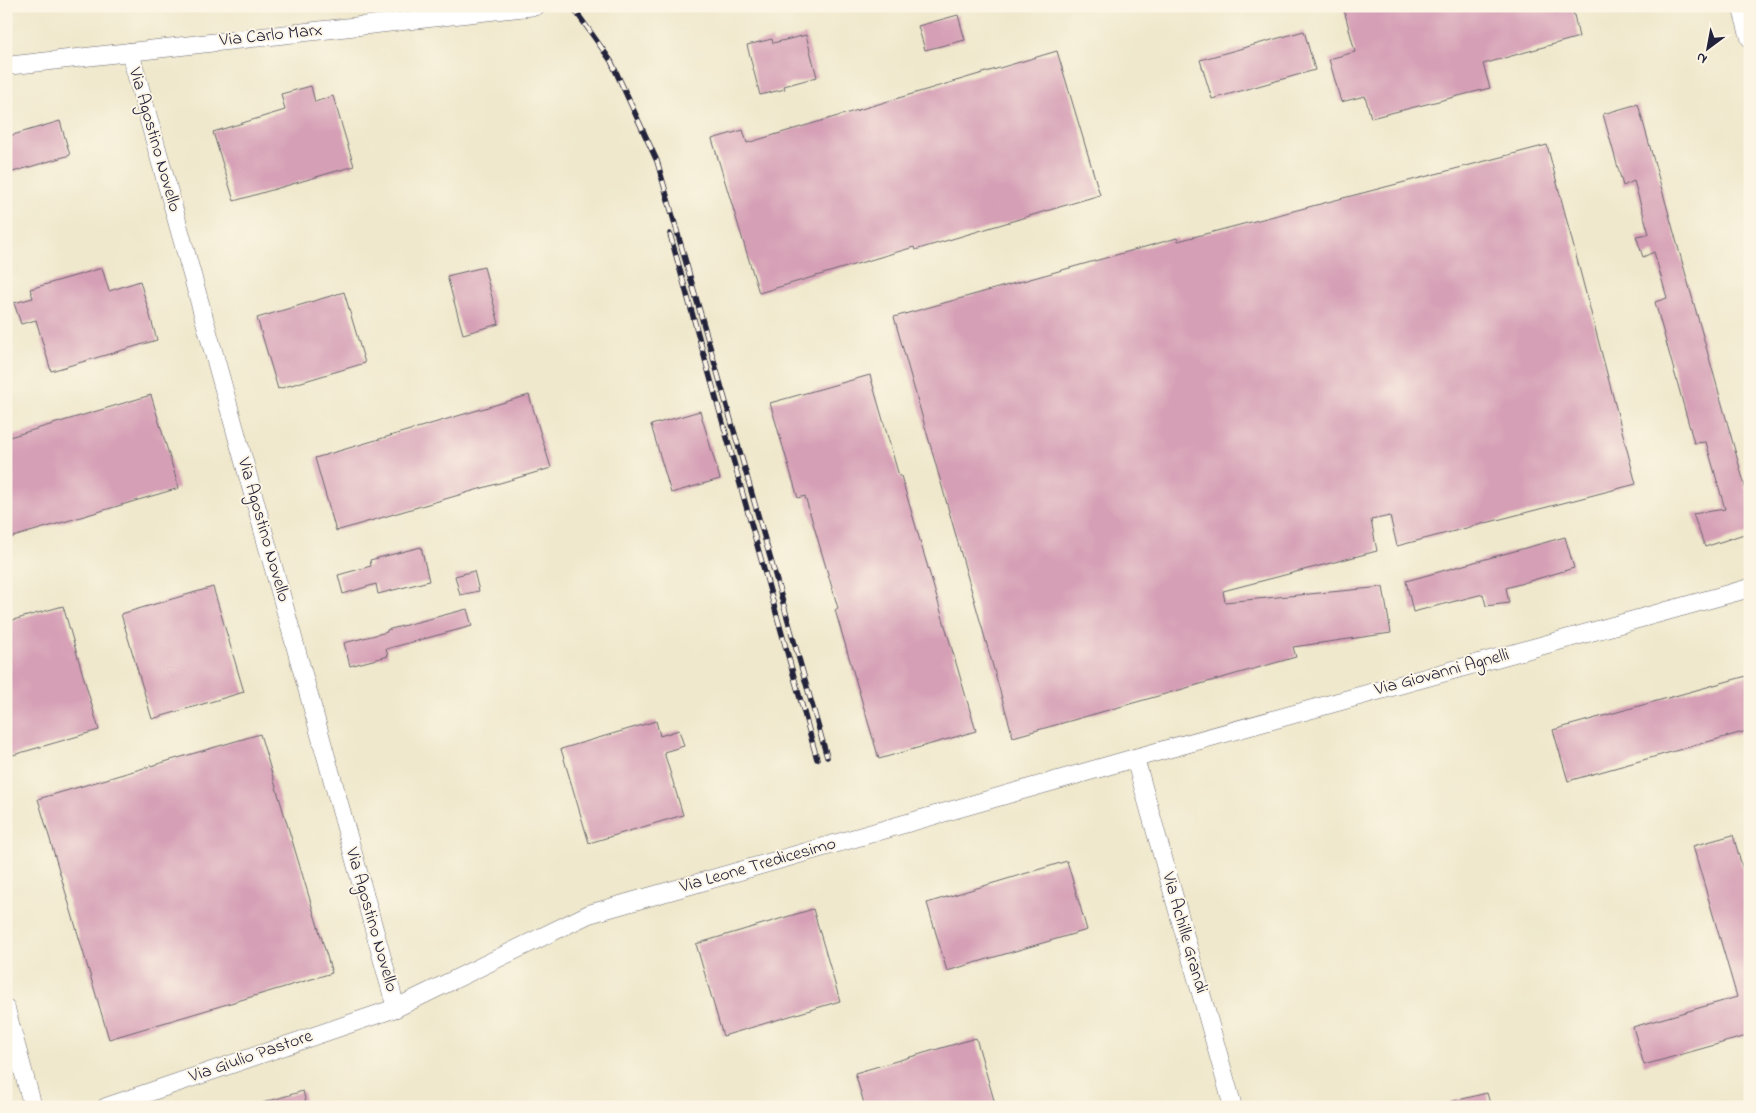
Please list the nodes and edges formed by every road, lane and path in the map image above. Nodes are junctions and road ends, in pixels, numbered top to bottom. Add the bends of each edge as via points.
1 (536, 6) edge
2 (1740, 6) edge
3 (1750, 38) edge
4 (130, 52) junction
5 (6, 66) edge
6 (1750, 588) edge
7 (1134, 758) junction
8 (396, 1008) junction
9 (6, 1009) edge
10 (33, 1107) edge
11 (106, 1107) edge
12 (1233, 1107) edge

1 - 4 street, Via Carlo Marx
2 - 3 street
4 - 5 street, Via Carlo Marx
4 - 8 street, Via Agostino Novello
6 - 7 street, Via Giovanni Agnelli
7 - 8 street, Via Leone Tredicesimo via 589,914
7 - 12 street, Via Achille Grandi
8 - 11 street, Via Giulio Pastore
9 - 10 street

